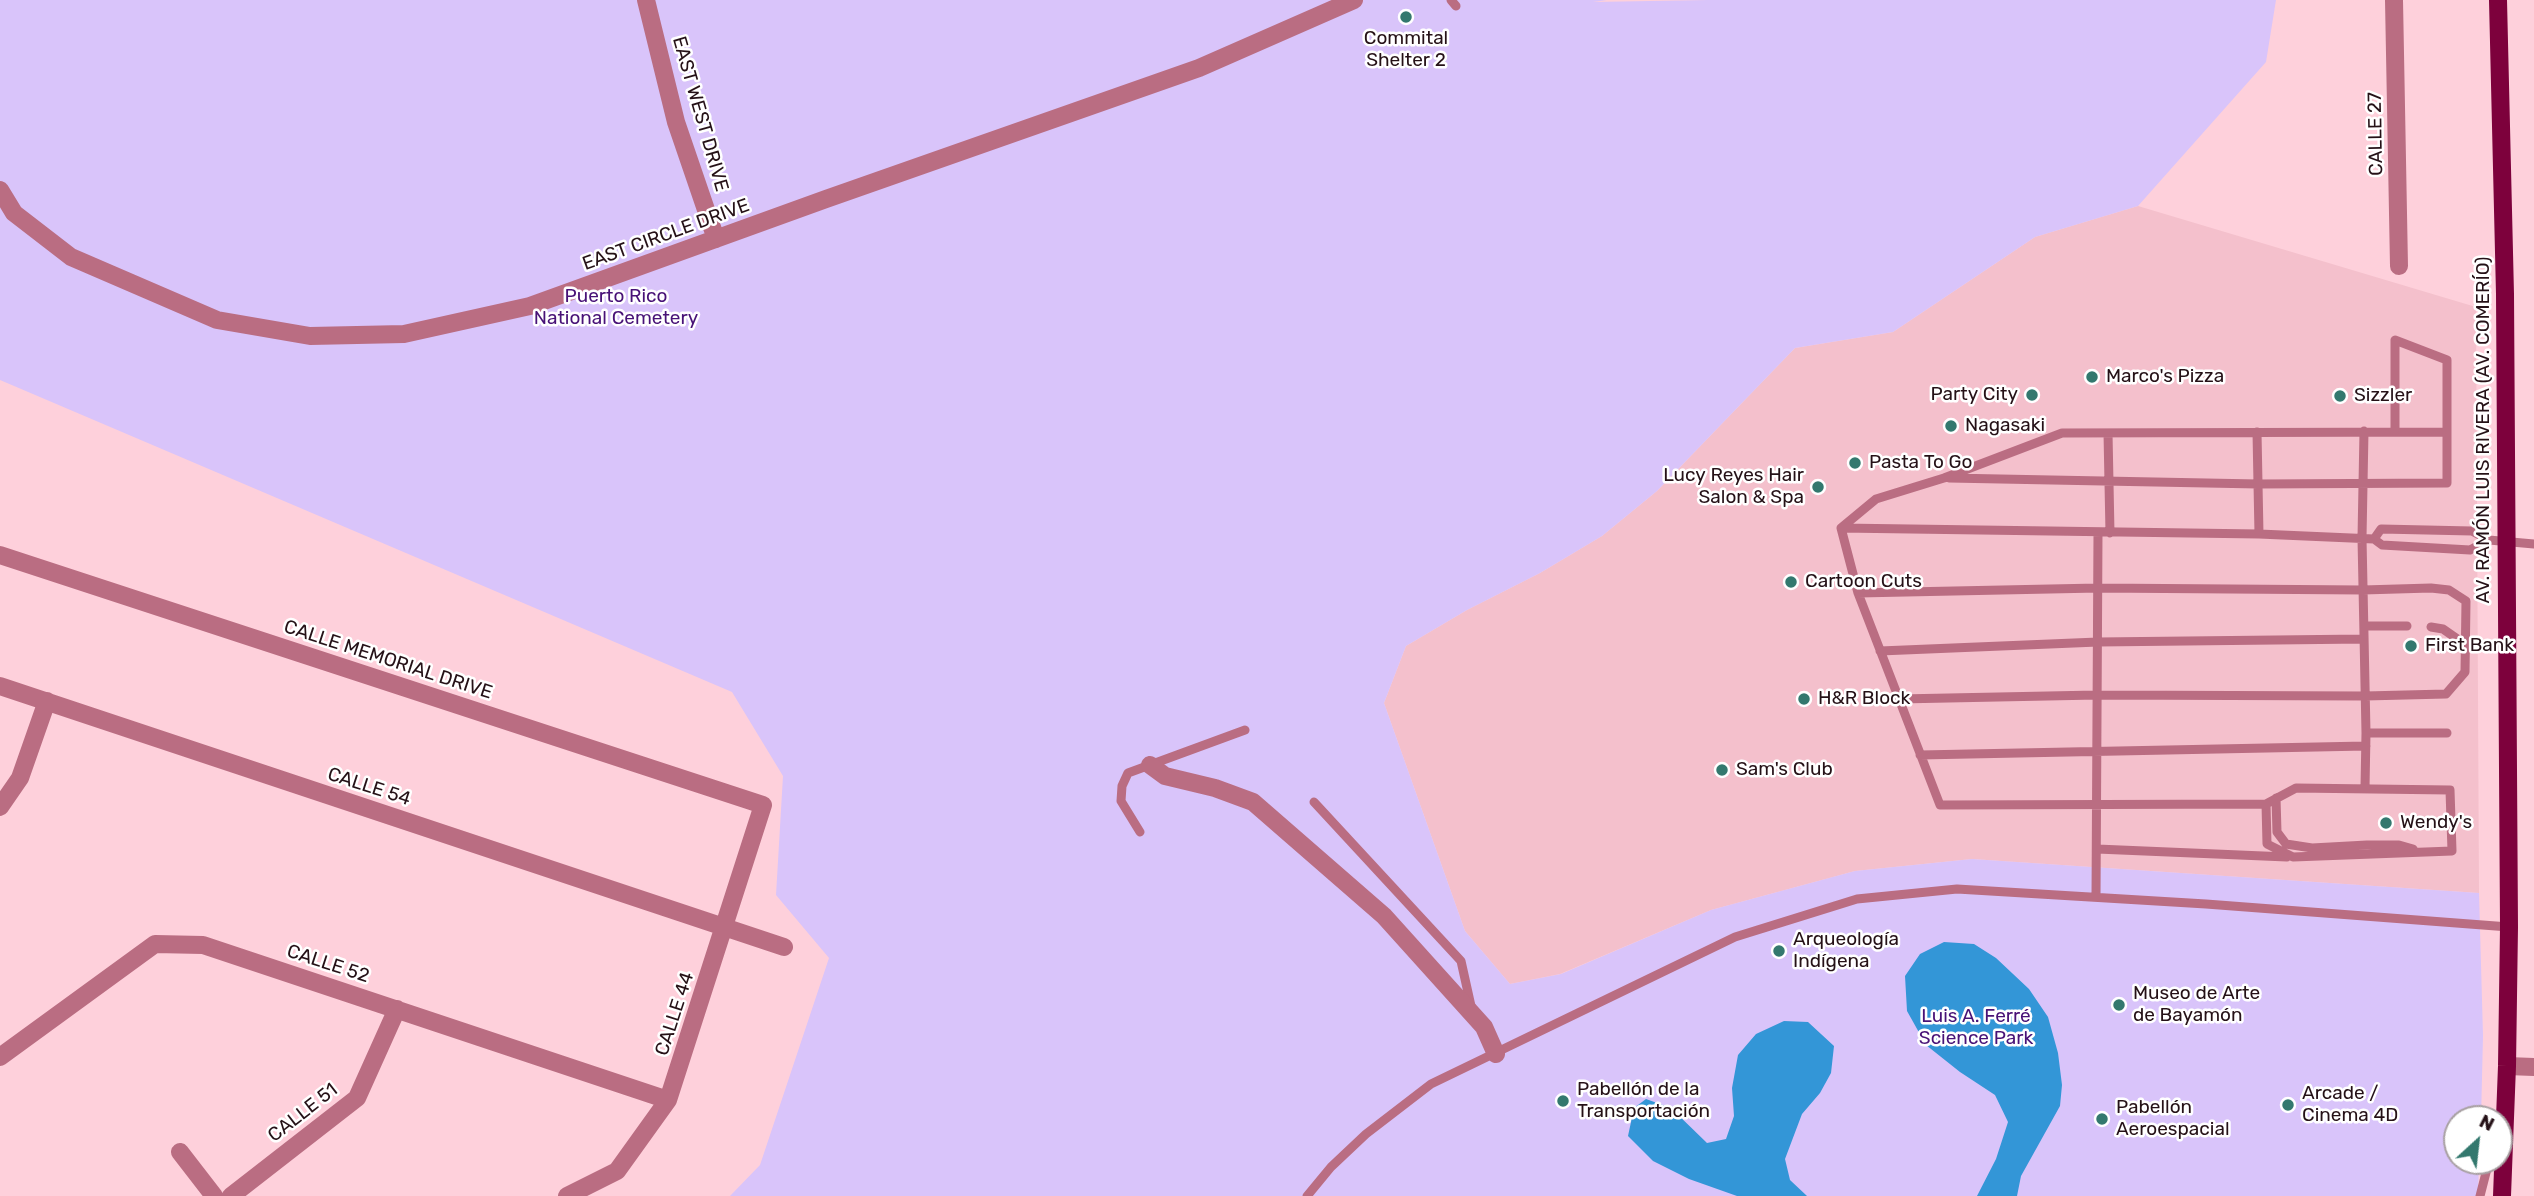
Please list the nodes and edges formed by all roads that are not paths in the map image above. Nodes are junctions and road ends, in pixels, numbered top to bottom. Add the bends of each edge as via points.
1 (646, 0) edge
2 (1354, 0) edge
3 (2394, 0) edge
4 (2498, 0) edge
5 (0, 190) edge
6 (716, 239) junction
7 (2399, 266) dead end
8 (2364, 431) junction
9 (2257, 432) junction
10 (2395, 432) junction
11 (2446, 432) junction
12 (2108, 433) junction
13 (1944, 478) junction
14 (2108, 482) junction
15 (2258, 484) junction
16 (2363, 484) junction
17 (1841, 528) junction
18 (2098, 533) junction
19 (2110, 533) junction
20 (2259, 534) junction
21 (2362, 538) junction
22 (2374, 539) junction
23 (2498, 542) junction
24 (2534, 544) edge
25 (0, 555) edge
26 (2098, 588) junction
27 (2363, 590) junction
28 (1858, 593) junction
29 (2364, 626) junction
30 (2407, 626) dead end
31 (2431, 627) dead end
32 (2364, 639) junction
33 (2098, 642) junction
34 (2466, 645) junction
35 (1880, 650) junction
36 (0, 686) edge
37 (2098, 695) junction
38 (2365, 696) junction
39 (1899, 699) junction
40 (47, 701) junction
41 (1245, 730) dead end
42 (2366, 733) junction
43 (2447, 733) dead end
44 (2366, 746) junction
45 (2097, 750) junction
46 (1920, 755) junction
47 (1150, 765) junction
48 (2365, 788) junction
49 (2276, 798) junction
50 (1314, 802) dead end
51 (2097, 804) junction
52 (2266, 804) junction
53 (763, 805) joint
54 (0, 807) edge
55 (1140, 832) dead end
56 (2097, 849) junction
57 (2423, 852) junction
58 (2293, 857) junction
59 (2096, 897) junction
60 (725, 927) junction
61 (2509, 927) junction
62 (784, 947) dead end
63 (397, 1009) junction
64 (1473, 1014) junction
65 (1496, 1054) junction
66 (0, 1057) edge
67 (2507, 1066) junction
68 (2534, 1067) edge
69 (668, 1100) junction
70 (2498, 1105) edge
71 (180, 1152) dead end
72 (2485, 1175) edge
73 (214, 1196) edge
74 (231, 1196) edge
75 (567, 1196) edge
76 (1307, 1196) edge
77 (2480, 1196) edge
78 (2502, 1196) edge

1 - 6 street, EAST WEST DRIVE via 676,122
2 - 6 street, EAST CIRCLE DRIVE via 1199,68
3 - 7 street, CALLE 27
4 - 23 main road, AV. RAMÓN LUIS RIVERA (AV. COMERÍO) via 2505,294
5 - 6 street, EAST CIRCLE DRIVE via 14,213 71,257 217,320 310,336 404,334 530,306
8 - 9 lane
8 - 10 lane
8 - 16 lane
9 - 12 lane
9 - 15 lane
10 - 11 lane
10 - 11 lane via 2395,340 2447,360
11 - 16 lane via 2447,483
12 - 13 lane via 2062,433
12 - 14 lane
13 - 14 lane
13 - 17 lane via 1876,499
14 - 15 lane
14 - 19 lane
15 - 16 lane
15 - 20 lane
16 - 21 lane
17 - 18 lane
17 - 28 lane
18 - 19 lane
18 - 26 lane
19 - 20 lane
20 - 21 lane
21 - 22 lane
21 - 27 lane
22 - 23 lane via 2382,545 2470,550
22 - 23 lane via 2381,528 2472,531
23 - 24 lane
23 - 61 main road, AV. RAMÓN LUIS RIVERA (AV. COMERÍO)
25 - 53 street, CALLE MEMORIAL DRIVE
26 - 27 lane
26 - 28 lane
26 - 33 lane
27 - 29 lane
27 - 34 lane via 2449,590 2466,601
28 - 35 lane
29 - 30 lane
29 - 32 lane
31 - 34 lane via 2443,629
32 - 33 lane
32 - 38 lane
33 - 35 lane
33 - 37 lane
34 - 38 lane via 2465,672 2446,694
35 - 39 lane
36 - 40 street, CALLE 54
37 - 38 lane
37 - 39 lane
37 - 45 lane
38 - 42 lane
39 - 46 lane
40 - 54 street via 20,778
40 - 60 street, CALLE 54
41 - 47 lane
42 - 43 lane
42 - 44 lane
44 - 45 lane
44 - 48 lane
45 - 46 lane
45 - 51 lane
46 - 51 lane via 1940,805
47 - 55 lane via 1128,773 1122,786 1121,801
47 - 64 street via 1165,776 1253,802 1384,916
48 - 49 lane via 2296,788
48 - 57 lane via 2450,790 2452,850
49 - 52 lane
49 - 57 lane via 2277,832 2286,844 2312,848 2399,845
50 - 64 lane via 1461,961
51 - 52 lane
51 - 56 lane
52 - 58 lane via 2267,844
53 - 60 street, CALLE 44
56 - 58 lane
56 - 59 lane
57 - 58 lane
59 - 61 lane
59 - 65 lane via 1957,889 1857,899 1735,937
60 - 62 street, CALLE 54
60 - 69 street, CALLE 44
61 - 67 main road, AV. RAMÓN LUIS RIVERA (AV. COMERÍO)
63 - 66 street, CALLE 52 via 203,945 155,944
63 - 69 street, CALLE 52
63 - 74 street, CALLE 51 via 357,1098
64 - 65 street
65 - 76 lane via 1431,1084 1366,1134
67 - 68 street
67 - 70 lane
67 - 78 main road, AV. RAMÓN LUIS RIVERA (AV. COMERÍO)
69 - 75 street, CALLE 44 via 617,1171
71 - 73 street
72 - 77 lane

